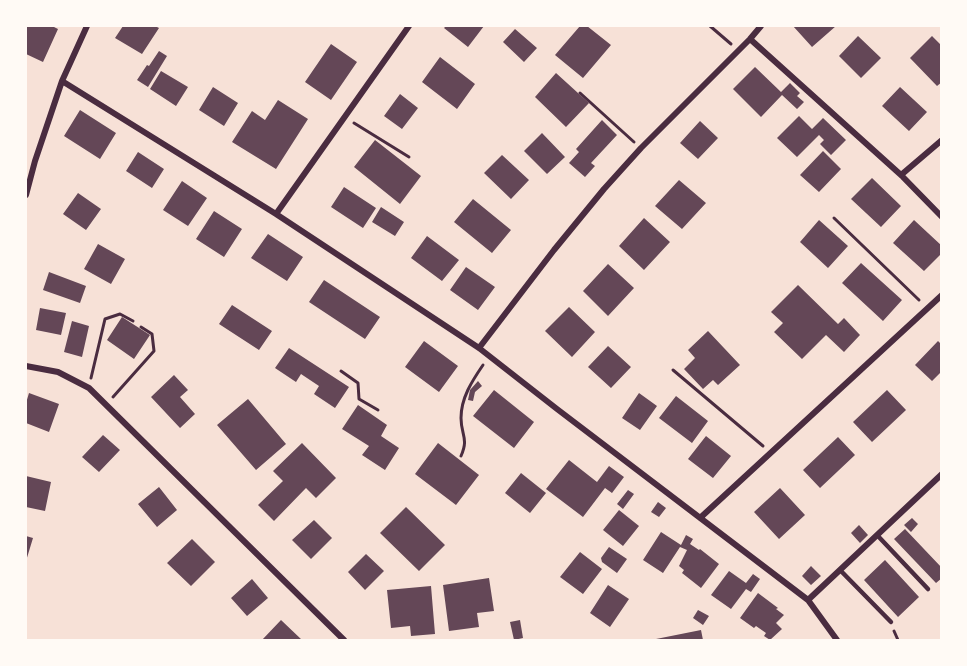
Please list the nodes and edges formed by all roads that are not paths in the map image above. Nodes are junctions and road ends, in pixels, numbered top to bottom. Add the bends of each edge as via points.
1 (87, 26) edge
2 (409, 26) edge
3 (761, 26) edge
4 (750, 39) junction
5 (62, 81) junction
6 (942, 140) edge
7 (900, 175) junction
8 (26, 195) edge
9 (276, 214) junction
10 (942, 217) edge
11 (942, 295) edge
12 (480, 348) junction
13 (26, 366) edge
14 (942, 474) edge
15 (700, 518) junction
16 (877, 535) junction
17 (840, 570) junction
18 (928, 589) dead end
19 (807, 600) junction
20 (891, 622) dead end
21 (344, 640) edge
22 (837, 640) edge

1 - 5 street
2 - 9 street
3 - 4 street
4 - 7 street
4 - 12 street via 604,189
5 - 8 street
5 - 9 street
6 - 7 street
7 - 10 street
9 - 12 street
11 - 15 street
12 - 15 street
13 - 21 street via 58,372 89,388
14 - 16 street
15 - 19 street
16 - 17 street
16 - 18 lane
17 - 19 street
17 - 20 lane
19 - 22 street

